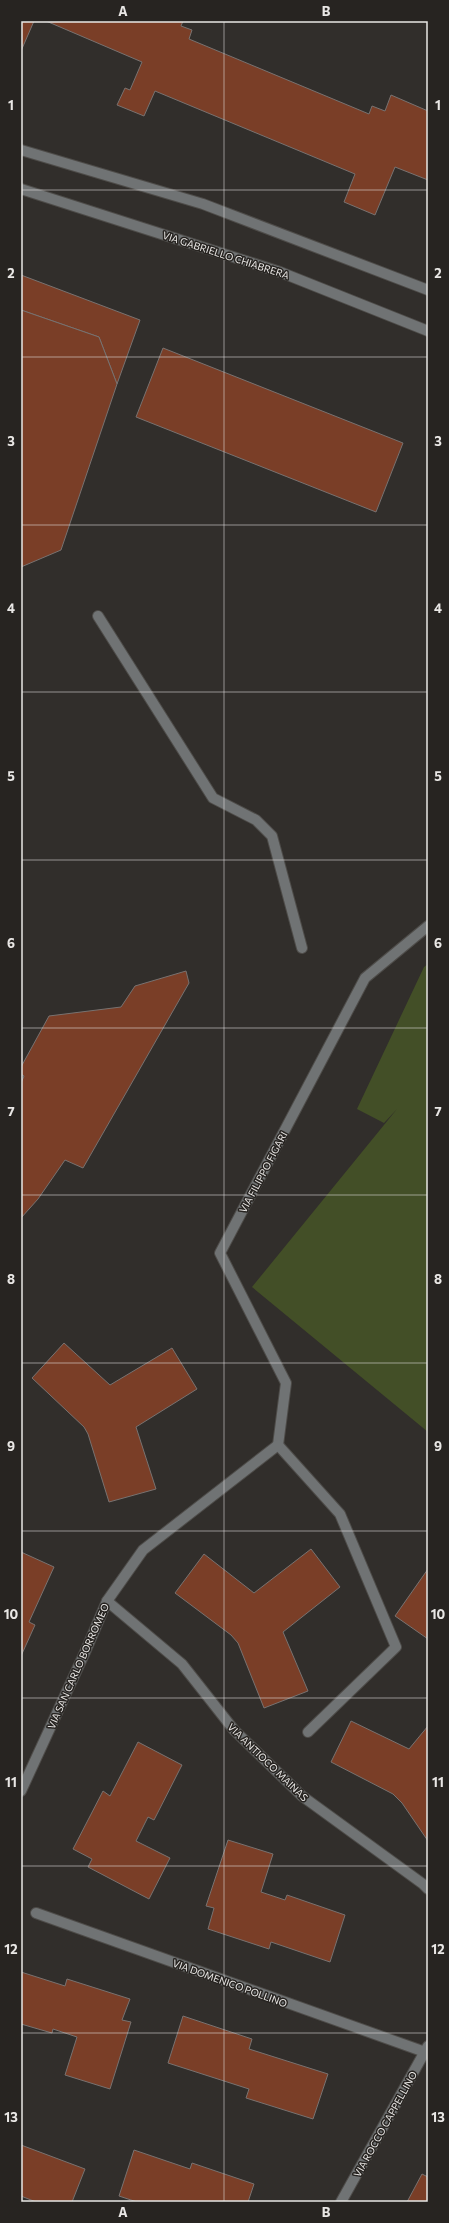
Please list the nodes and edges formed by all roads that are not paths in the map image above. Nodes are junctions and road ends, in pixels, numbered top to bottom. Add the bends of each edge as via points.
1 (21, 150) edge
2 (21, 189) edge
3 (428, 290) edge
4 (428, 331) edge
5 (98, 616) dead end
6 (428, 926) edge
7 (302, 948) dead end
8 (278, 1445) junction
9 (107, 1600) junction
10 (308, 1732) dead end
11 (21, 1791) edge
12 (428, 1889) edge
13 (36, 1913) dead end
14 (426, 2049) edge
15 (341, 2202) edge

1 - 3 street via 203,204
2 - 4 street, VIA GABRIELLO CHIABRERA via 280,272
5 - 7 street via 212,798 256,820 272,836
6 - 8 street, VIA FILIPPO FIGARI via 365,978 220,1253 286,1383
8 - 9 street, VIA SAN CARLO BORROMEO via 143,1550
8 - 10 street via 340,1514 396,1647
9 - 11 street, VIA SAN CARLO BORROMEO
9 - 12 street, VIA ANTIOCO MAINAS via 182,1664 234,1730 302,1796
13 - 14 street, VIA DOMENICO POLLINO
14 - 15 street, VIA ROCCO CAPPELLINO

